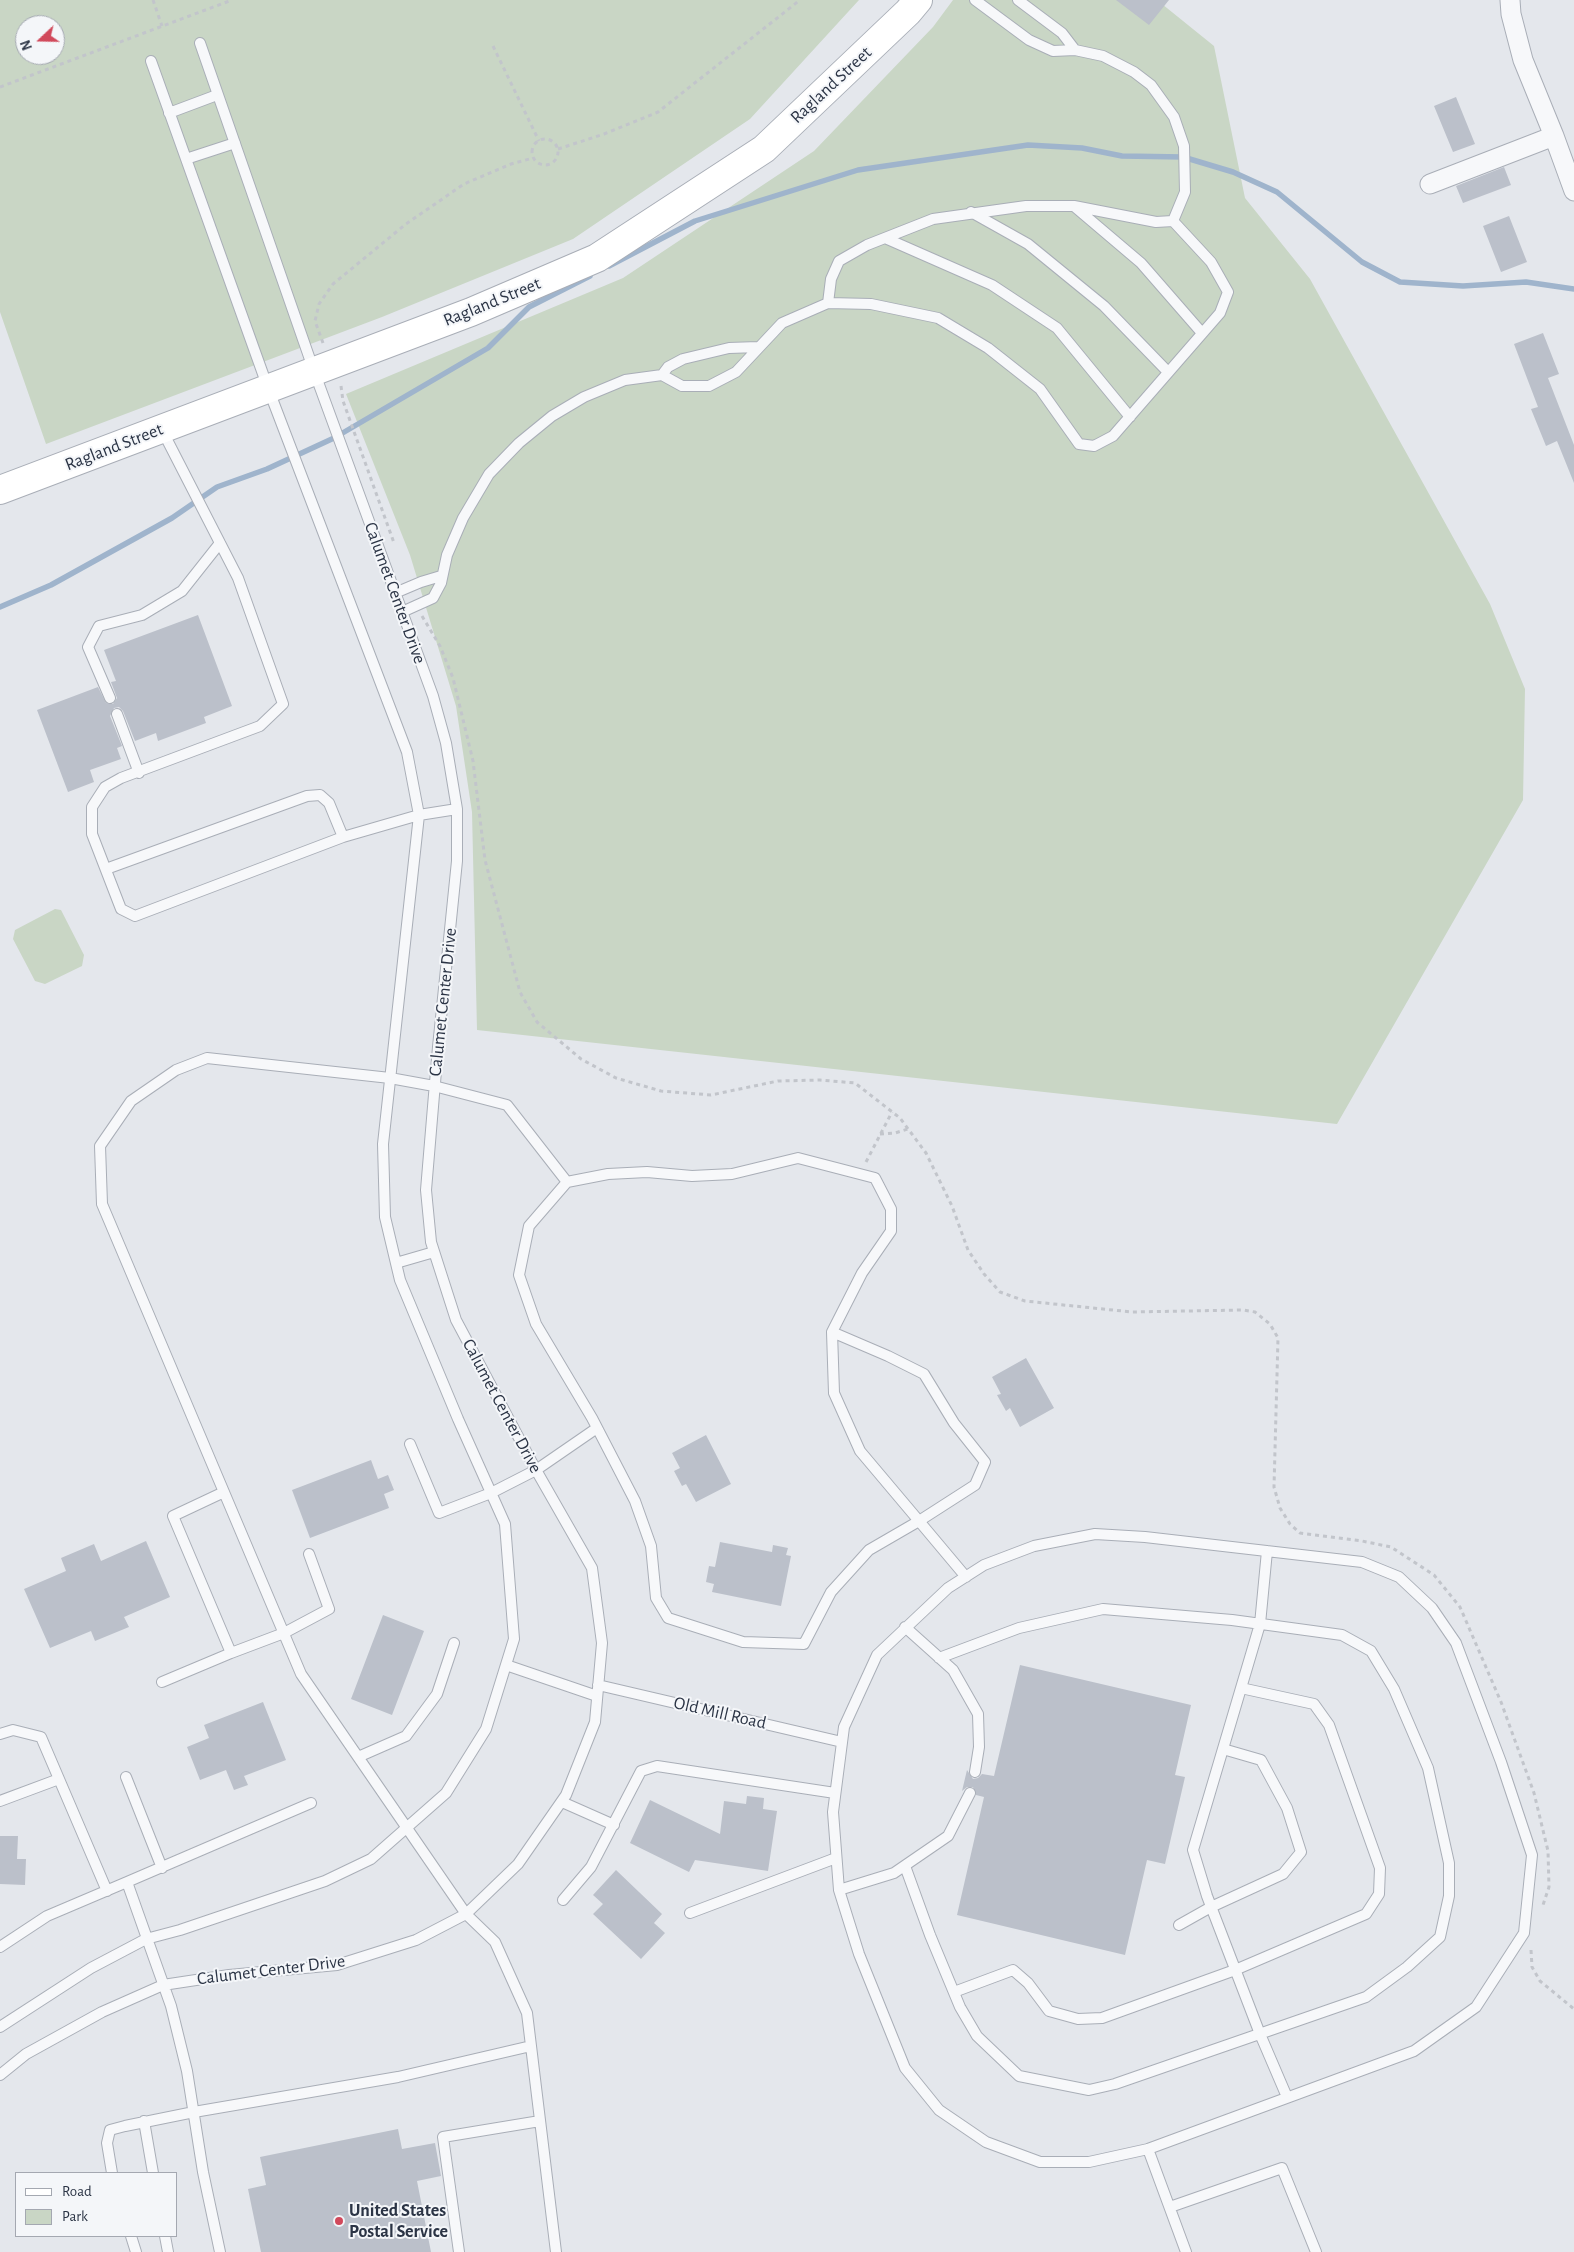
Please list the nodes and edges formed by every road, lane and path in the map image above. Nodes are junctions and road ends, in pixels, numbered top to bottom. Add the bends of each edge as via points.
1 (154, 0) edge
2 (232, 0) edge
3 (800, 0) edge
4 (918, 0) edge
5 (975, 0) edge
6 (1018, 0) edge
7 (1510, 0) edge
8 (162, 26) junction
9 (200, 43) dead end
10 (493, 46) dead end
11 (1075, 50) junction
12 (151, 61) dead end
13 (0, 86) edge
14 (217, 94) junction
15 (169, 113) junction
16 (1554, 136) junction
17 (539, 141) junction
18 (235, 143) junction
19 (558, 149) junction
20 (533, 158) junction
21 (186, 160) junction
22 (1430, 184) dead end
23 (1574, 191) edge
24 (1074, 206) junction
25 (971, 212) junction
26 (1173, 221) junction
27 (885, 238) junction
28 (828, 303) junction
29 (1202, 333) junction
30 (758, 347) junction
31 (320, 359) junction
32 (1168, 372) junction
33 (662, 375) junction
34 (268, 388) junction
35 (343, 391) dead end
36 (1130, 417) junction
37 (161, 429) junction
38 (0, 490) edge
39 (220, 543) junction
40 (395, 544) dead end
41 (441, 576) junction
42 (395, 593) junction
43 (402, 612) junction
44 (422, 618) dead end
45 (110, 698) dead end
46 (117, 714) dead end
47 (139, 773) junction
48 (457, 809) junction
49 (419, 815) junction
50 (343, 837) junction
51 (106, 869) junction
52 (390, 1078) junction
53 (434, 1086) junction
54 (892, 1112) junction
55 (908, 1128) junction
56 (879, 1134) junction
57 (860, 1174) junction
58 (567, 1182) junction
59 (434, 1252) junction
60 (396, 1263) junction
61 (832, 1332) junction
62 (597, 1428) junction
63 (410, 1444) dead end
64 (536, 1470) junction
65 (224, 1492) junction
66 (491, 1492) junction
67 (919, 1521) junction
68 (1267, 1551) junction
69 (309, 1554) dead end
70 (966, 1577) junction
71 (1260, 1624) junction
72 (905, 1627) junction
73 (284, 1633) junction
74 (454, 1643) dead end
75 (231, 1653) junction
76 (940, 1658) junction
77 (506, 1665) junction
78 (162, 1682) dead end
79 (1241, 1688) junction
80 (598, 1690) junction
81 (0, 1734) edge
82 (842, 1742) junction
83 (1223, 1749) junction
84 (358, 1757) junction
85 (975, 1772) dead end
86 (126, 1777) dead end
87 (58, 1779) junction
88 (835, 1793) junction
89 (970, 1793) dead end
90 (0, 1801) edge
91 (562, 1802) junction
92 (311, 1803) dead end
93 (614, 1825) junction
94 (406, 1828) junction
95 (836, 1858) junction
96 (905, 1866) junction
97 (162, 1868) junction
98 (127, 1882) junction
99 (839, 1890) junction
100 (106, 1891) junction
101 (563, 1900) dead end
102 (1211, 1907) junction
103 (690, 1913) dead end
104 (466, 1914) junction
105 (1541, 1914) dead end
106 (1179, 1925) dead end
107 (146, 1939) junction
108 (1532, 1942) dead end
109 (0, 1947) edge
110 (1235, 1970) junction
111 (163, 1985) junction
112 (954, 1992) junction
113 (1574, 2009) edge
114 (0, 2027) edge
115 (1260, 2034) junction
116 (531, 2046) junction
117 (0, 2075) edge
118 (1287, 2097) junction
119 (194, 2112) junction
120 (540, 2120) junction
121 (144, 2121) junction
122 (1148, 2149) junction
123 (112, 2172) edge
124 (153, 2172) edge
125 (1170, 2207) junction
126 (131, 2237) edge
127 (165, 2237) edge
128 (136, 2252) edge
129 (168, 2252) edge
130 (220, 2252) edge
131 (459, 2252) edge
132 (556, 2252) edge
133 (1186, 2252) edge
134 (1316, 2252) edge

1 - 8 path
2 - 8 path
3 - 19 path via 658,112
4 - 31 street, Ragland Street via 764,149 596,258 471,312
5 - 11 lane via 1028,40 1053,52
6 - 11 lane via 1062,33
7 - 16 street via 1522,60
8 - 13 path
9 - 14 lane, Calumet Center Drive
10 - 17 path
11 - 26 lane via 1103,56 1134,72 1151,85 1174,117 1184,146 1185,192
12 - 15 lane
14 - 15 lane
14 - 18 lane, Calumet Center Drive
15 - 21 lane
16 - 22 street
16 - 23 street
17 - 19 path via 551,140
17 - 20 path via 534,146
18 - 21 lane
18 - 31 lane, Calumet Center Drive
19 - 20 path via 552,164 539,164
20 - 31 path via 464,184 406,224 333,284 319,304 315,321
21 - 34 lane
24 - 25 lane via 1026,206
24 - 26 lane via 1156,222
24 - 29 lane via 1140,263
25 - 27 lane via 933,219
25 - 32 lane via 1035,250 1104,306
26 - 29 lane via 1211,262 1228,292 1220,313
27 - 28 lane via 839,261
27 - 36 lane via 992,285 1057,328
28 - 30 lane via 782,323
28 - 36 lane via 871,304 938,318 988,348 1040,389 1079,444 1094,446 1113,436
29 - 32 lane
30 - 33 lane via 729,348 683,359 668,367
30 - 33 lane via 736,372 709,386 682,386
31 - 34 street, Ragland Street
31 - 42 lane, Calumet Center Drive
32 - 36 lane
33 - 41 lane via 625,380 584,397 552,416 519,443 489,474 463,518
34 - 37 street, Ragland Street
34 - 49 lane via 407,752
35 - 40 path via 343,401
37 - 38 street, Ragland Street
37 - 39 lane
39 - 45 lane via 182,591 142,615 99,626 88,647
39 - 47 lane via 238,578 283,704 260,726
41 - 42 lane
41 - 43 lane via 433,598
42 - 43 lane, Calumet Center Drive
43 - 48 lane, Calumet Center Drive via 433,696 446,743
44 - 54 path via 440,646 453,678 473,761 485,860 520,992 537,1022 588,1063 616,1078 661,1091 711,1095 778,1081 855,1083
46 - 47 lane
47 - 51 lane via 105,787 92,807 92,834
48 - 49 lane
48 - 53 lane, Calumet Center Drive via 457,861
49 - 50 lane
49 - 52 lane
50 - 51 lane via 329,803 320,794
50 - 51 lane via 135,916 120,910
52 - 53 lane
52 - 60 lane via 383,1144 384,1217
52 - 65 lane via 207,1058 176,1070 131,1101 100,1146 102,1204
53 - 58 lane via 507,1105
53 - 59 lane, Calumet Center Drive via 426,1190
54 - 55 path
54 - 56 path
55 - 56 path
55 - 105 path via 926,1153 952,1206 968,1250 1000,1292 1025,1301 1132,1312 1243,1310 1255,1312 1270,1324 1278,1338 1274,1487 1280,1508 1300,1533 1391,1547 1434,1575 1460,1607 1501,1702 1534,1793 1548,1851 1549,1886
56 - 57 path
57 - 58 lane via 798,1158 732,1174 692,1176 647,1172 608,1174
57 - 61 lane via 875,1178 892,1209 890,1231 862,1273
58 - 62 lane via 529,1226 519,1275 536,1324
59 - 60 lane
59 - 64 lane, Calumet Center Drive via 456,1320
60 - 66 lane via 400,1280
61 - 67 lane via 834,1393 860,1451
61 - 67 lane via 924,1374 954,1424 985,1462 975,1485
62 - 64 lane
62 - 67 lane via 635,1501 652,1546 656,1598 668,1618 743,1642 804,1644 831,1592 869,1550
63 - 66 lane via 439,1513
64 - 66 lane
64 - 80 lane, Calumet Center Drive via 592,1568 602,1643
65 - 73 lane
65 - 75 lane via 173,1516
66 - 77 lane via 505,1524 514,1640
67 - 70 lane
68 - 70 lane via 1095,1534 1034,1546 984,1565
68 - 71 lane
68 - 118 lane via 1362,1562 1399,1577 1432,1608 1456,1643 1532,1856 1524,1933 1476,2007 1414,2050
69 - 73 lane via 329,1608
70 - 72 lane via 948,1588
71 - 76 lane via 1103,1609 1019,1628
71 - 79 lane
71 - 115 lane via 1342,1635 1371,1651 1394,1689 1428,1768 1449,1863 1449,1896 1440,1937 1407,1967 1366,1997
72 - 76 lane
72 - 82 lane via 877,1655 844,1727
73 - 75 lane
73 - 84 lane via 301,1674
74 - 84 lane via 437,1694 406,1736
75 - 78 lane
76 - 85 lane via 952,1670 978,1714 979,1747
77 - 80 lane, Old Mill Road
77 - 94 lane via 486,1729 446,1793
79 - 83 lane
79 - 110 lane via 1314,1704 1329,1725 1380,1868 1379,1894 1366,1914
80 - 82 lane, Old Mill Road
80 - 91 lane, Calumet Center Drive via 595,1722
81 - 87 lane via 13,1730 41,1737
82 - 88 lane
83 - 102 lane via 1193,1850
83 - 102 lane via 1261,1760 1287,1808 1301,1852 1283,1874
84 - 94 lane
86 - 97 lane
87 - 90 lane
87 - 100 lane
88 - 93 lane via 657,1766 641,1771
88 - 95 lane via 832,1812
89 - 96 lane via 948,1836
91 - 93 lane
91 - 104 lane, Calumet Center Drive via 518,1864
92 - 97 lane
93 - 101 lane via 591,1867
94 - 104 lane
94 - 107 lane via 371,1859 325,1881
95 - 99 lane
95 - 103 lane
96 - 99 lane via 894,1873
96 - 112 lane
97 - 98 lane
98 - 100 lane
98 - 107 lane
99 - 122 lane via 859,1954 906,2068 939,2110 986,2142 1040,2162 1089,2162
100 - 109 lane via 47,1916
102 - 106 lane
102 - 110 lane
104 - 111 lane, Calumet Center Drive via 416,1940 336,1965
104 - 116 lane via 495,1942 527,2013
107 - 111 lane
107 - 114 lane via 91,1968
108 - 113 path via 1532,1967 1540,1981
110 - 112 lane via 1102,2018 1078,2019 1049,2011 1013,1970
110 - 115 lane
111 - 117 lane, Calumet Center Drive via 93,2017 26,2054
111 - 119 lane via 187,2071
112 - 115 lane via 977,2036 1019,2076 1089,2090
115 - 118 lane
116 - 119 lane via 398,2077
116 - 120 lane
118 - 122 lane
119 - 121 lane
119 - 130 lane
120 - 131 lane via 443,2137
120 - 132 lane
121 - 123 lane via 110,2130 107,2144
121 - 124 lane
122 - 125 lane
125 - 133 lane
125 - 134 lane via 1282,2168
126 - 128 lane
127 - 129 lane

